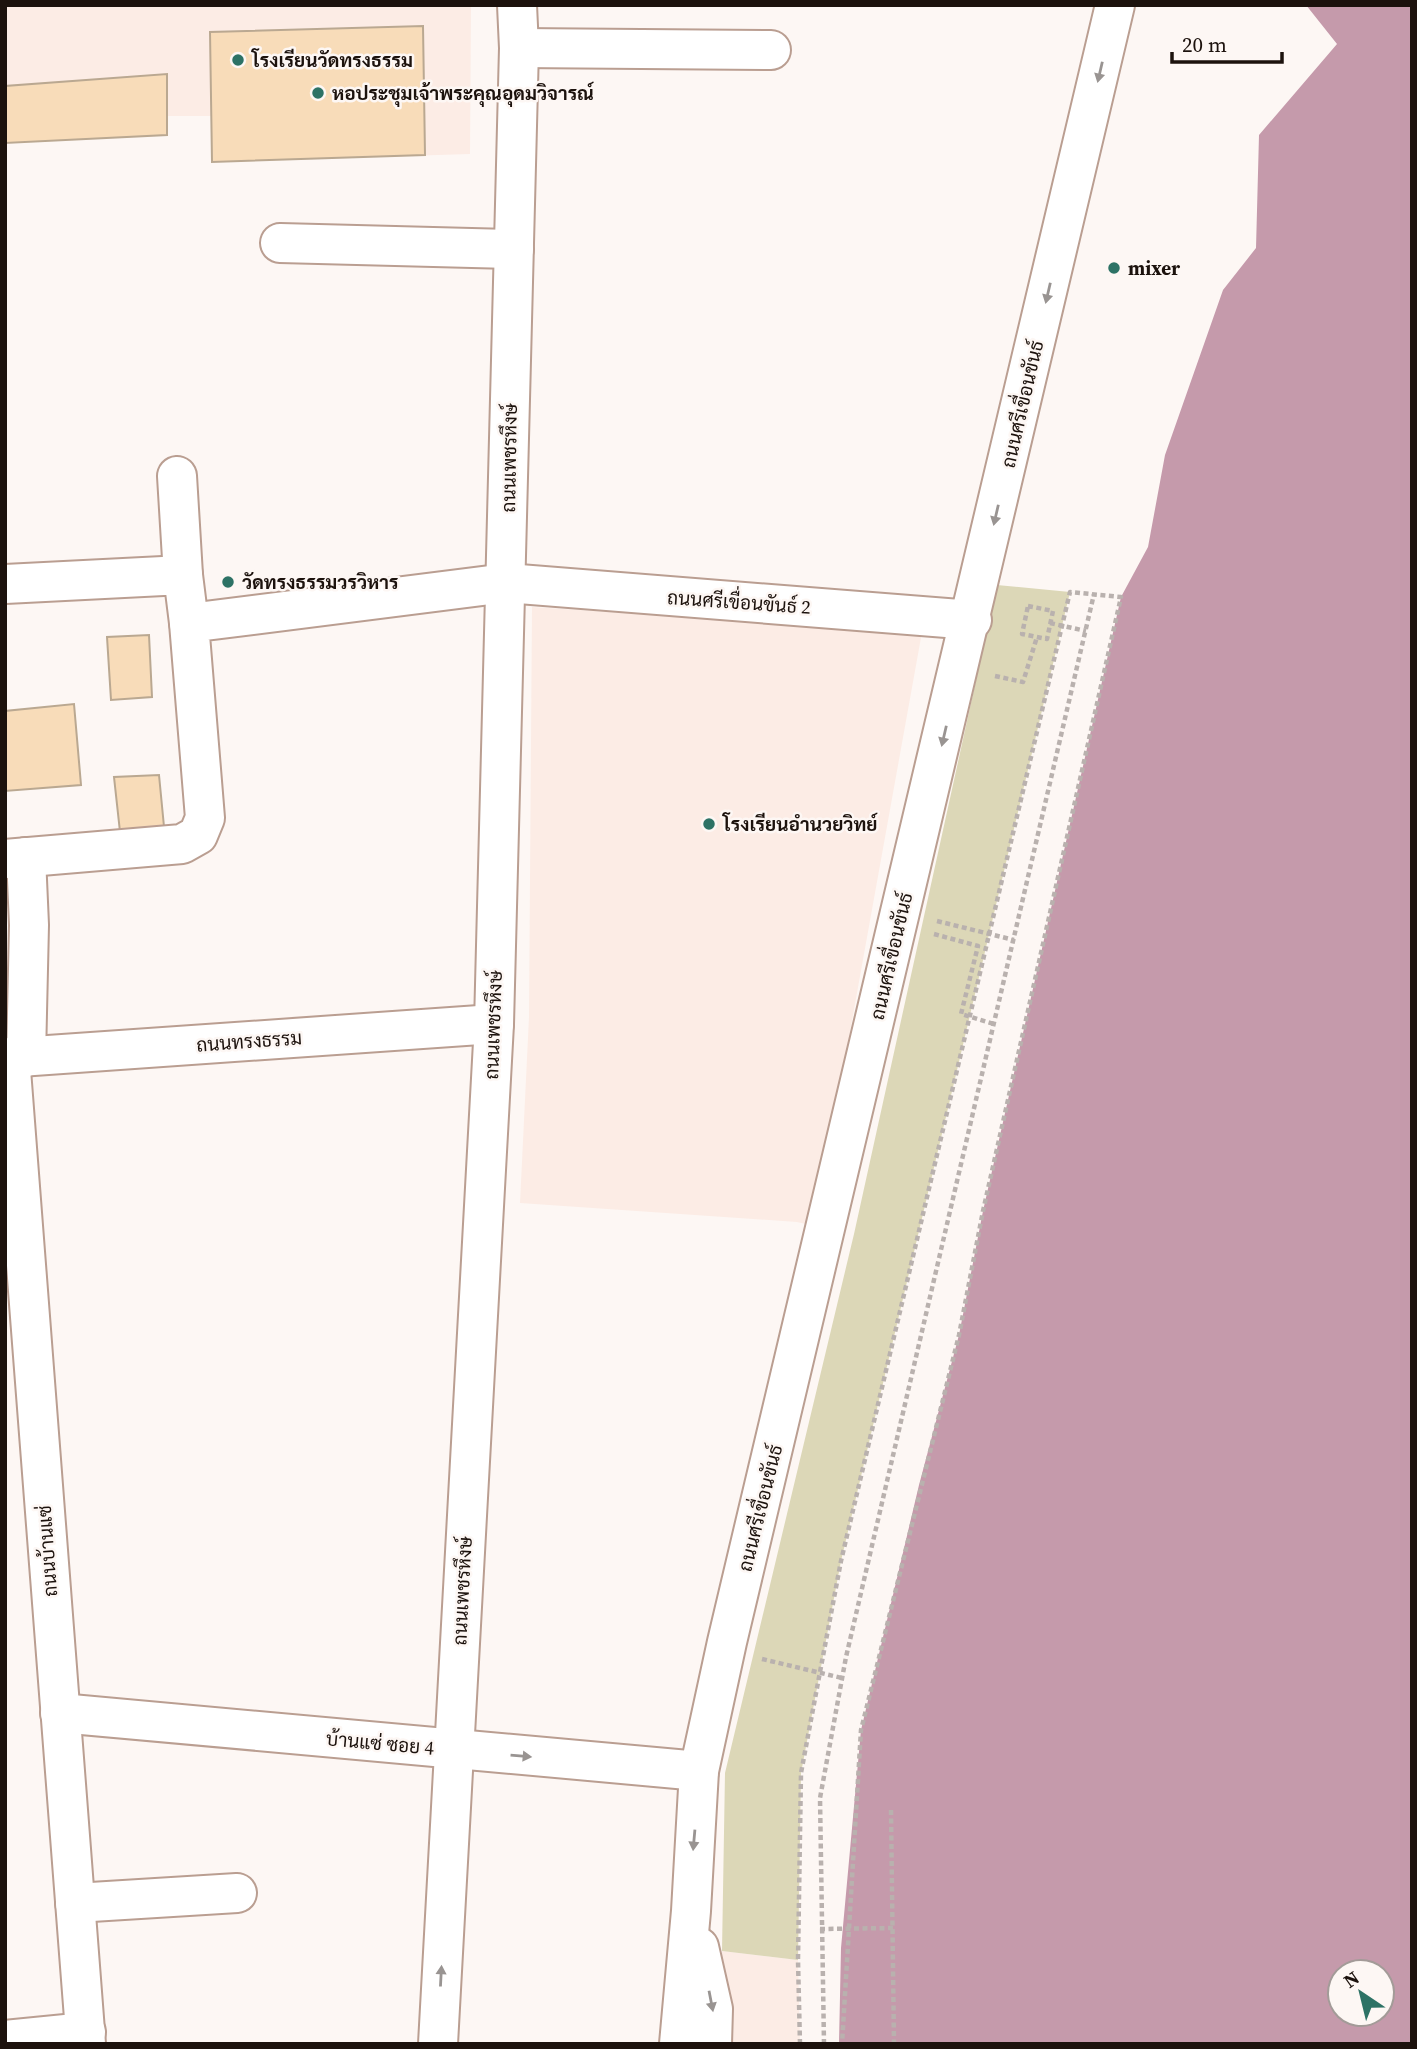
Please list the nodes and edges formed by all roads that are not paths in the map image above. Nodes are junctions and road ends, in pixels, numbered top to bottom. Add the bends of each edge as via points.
1 (517, 5) edge
2 (1115, 5) edge
3 (519, 48) junction
4 (771, 50) dead end
5 (280, 243) dead end
6 (514, 249) junction
7 (177, 476) dead end
8 (183, 575) junction
9 (506, 583) junction
10 (5, 584) edge
11 (972, 620) junction
12 (189, 623) junction
13 (16, 858) edge
14 (17, 926) edge
15 (16, 995) edge
16 (494, 1024) junction
17 (14, 1057) edge
18 (13, 1207) edge
19 (61, 1713) junction
20 (453, 1750) junction
21 (699, 1772) junction
22 (237, 1893) dead end
23 (75, 1903) junction
24 (691, 1910) junction
25 (86, 2038) edge
26 (5, 2040) edge
27 (438, 2044) edge
28 (679, 2044) edge
29 (712, 2044) edge

1 - 3 street, ถนนเพชรหึงษ์
2 -> 11 street, ถนนศรีเขื่อนขันธ์
3 - 4 street
3 - 6 street, ถนนเพชรหึงษ์
5 - 6 street
6 - 9 street, ถนนเพชรหึงษ์
7 - 8 street
8 - 10 street
8 - 12 street
9 - 11 street, ถนนศรีเขื่อนขันธ์ 2
9 - 12 street, ถนนศรีเขื่อนขันธ์ 2
9 - 16 street, ถนนเพชรหึงษ์
11 -> 21 street, ถนนศรีเขื่อนขันธ์
12 - 13 street via 205,818 198,835 182,844
13 - 14 street, ถนนบ้านแซ่
14 - 15 street, ถนนบ้านแซ่
15 - 17 street, ถนนบ้านแซ่
16 - 17 street, ถนนทรงธรรม
16 - 20 street, ถนนเพชรหึงษ์
17 - 18 street, ถนนบ้านแซ่
18 - 19 street, ถนนบ้านแซ่
19 - 20 street, บ้านแซ่ ซอย 4
19 - 23 street, ถนนบ้านแซ่
20 -> 21 street, บ้านแซ่ ซอย 4
27 -> 20 street, ถนนเพชรหึงษ์
21 -> 24 street, ถนนศรีเขื่อนขันธ์
22 - 23 street
23 - 25 street, ถนนบ้านแซ่
24 - 28 street, ถนนศรีเขื่อนขันธ์
24 -> 29 street, ถนนศรีเขื่อนขันธ์ via 713,2009
25 - 26 street

